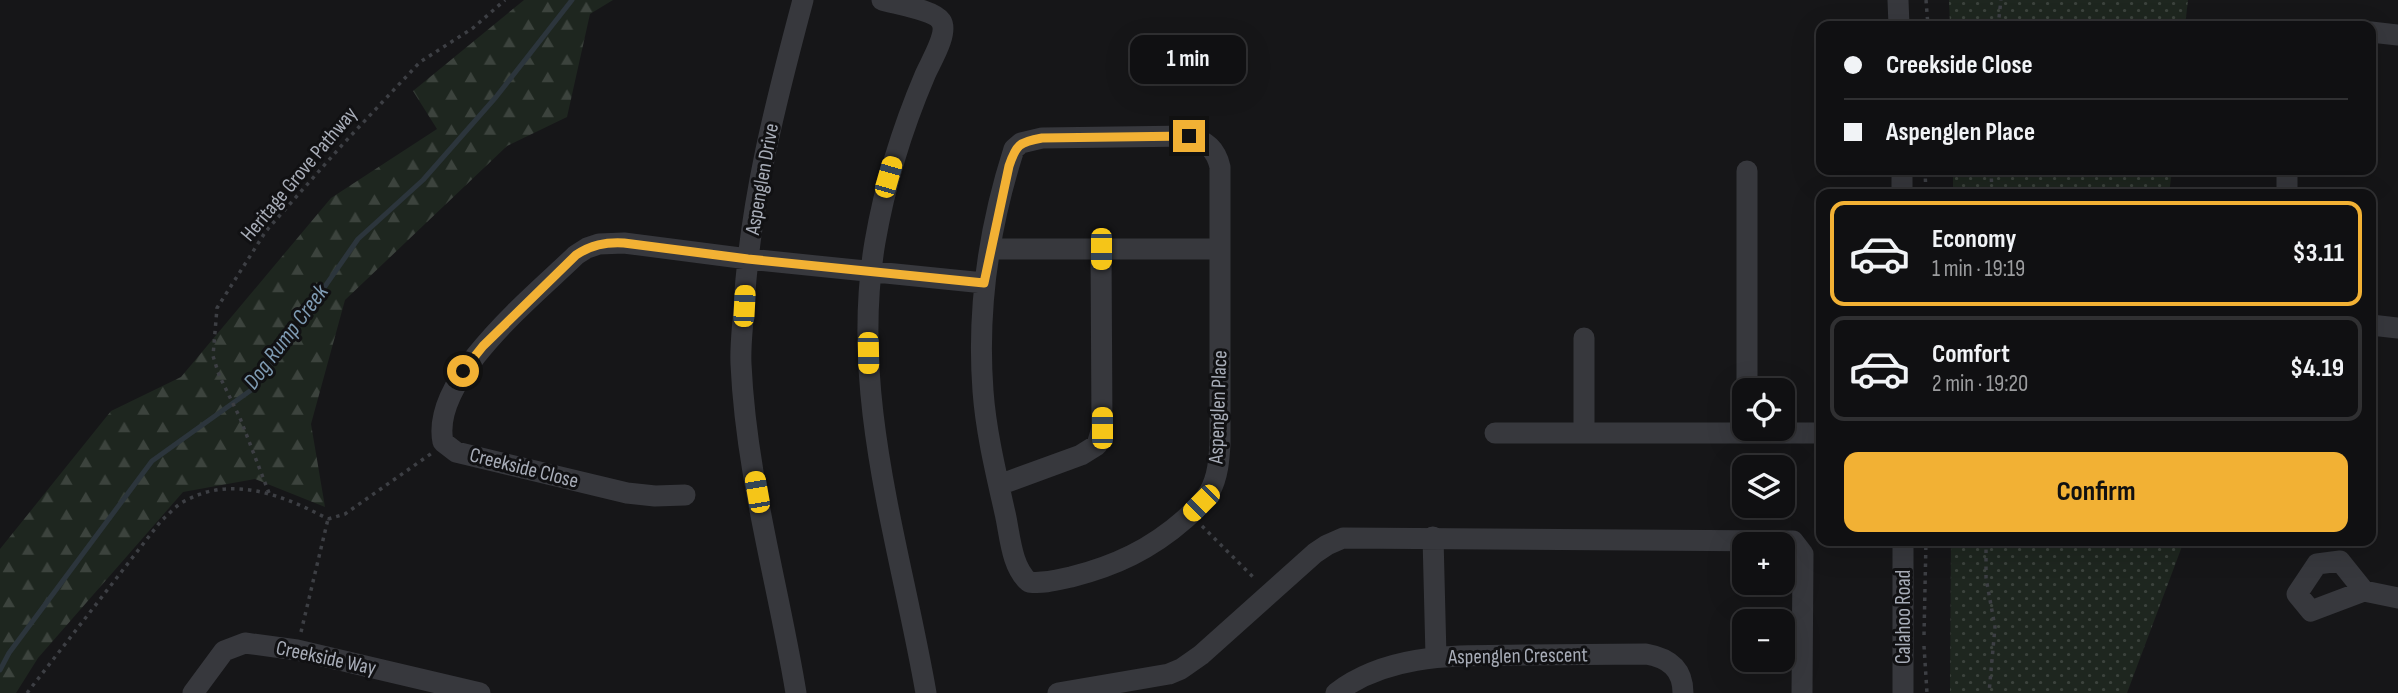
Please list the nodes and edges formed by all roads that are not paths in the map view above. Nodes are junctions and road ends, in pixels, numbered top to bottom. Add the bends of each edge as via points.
1 (803, 0) edge
2 (881, 0) edge
3 (1898, 0) edge
4 (1899, 21) edge
5 (2376, 33) edge
6 (2398, 35) edge
7 (1747, 171) dead end
8 (990, 249) junction
9 (1101, 249) junction
10 (1220, 249) junction
11 (748, 259) junction
12 (871, 271) junction
13 (984, 283) junction
14 (2376, 326) edge
15 (2398, 328) edge
16 (1584, 338) dead end
17 (1747, 378) edge
18 (1732, 431) edge
19 (1795, 432) edge
20 (1495, 433) dead end
21 (1584, 433) junction
22 (1816, 433) edge
23 (999, 485) junction
24 (685, 495) dead end
25 (1433, 537) junction
26 (1903, 546) edge
27 (2364, 591) dead end
28 (2398, 598) edge
29 (1436, 657) junction
30 (193, 693) edge
31 (480, 693) edge
32 (796, 693) edge
33 (926, 693) edge
34 (1058, 693) edge
35 (1336, 693) edge
36 (1683, 693) edge
37 (1802, 693) edge
38 (1903, 693) edge

1 - 11 street, Aspenglen Drive via 757,185
2 - 12 street via 931,14 943,24 943,31 897,148
3 - 4 street
5 - 6 street
7 - 17 street
8 - 9 street
8 - 10 street, Aspenglen Place via 1009,166 1020,143 1042,138 1189,136 1207,143 1218,159
8 - 13 street, Aspenglen Place
9 - 10 street
9 - 23 street via 1102,428 1097,445
10 - 23 street, Aspenglen Place via 1220,444 1216,478 1201,503 1162,538 1129,559 1037,583 1029,582 1018,568
11 - 12 street
11 - 24 street, Creekside Close via 611,242 587,248 483,346 447,400 440,429 443,442 456,452 627,493
11 - 32 street, Aspenglen Drive via 741,361 746,427
12 - 13 street
12 - 33 street via 867,332 873,424
13 - 23 street, Aspenglen Place via 983,393
14 - 15 street
16 - 21 street
18 - 21 street
19 - 22 street
20 - 21 street
25 - 29 street
25 - 34 street via 1335,541 1181,669
25 - 37 street via 1793,541 1802,554
26 - 38 street, Calahoo Road
27 - 28 street
29 - 35 street, Aspenglen Crescent via 1394,665
29 - 36 street, Aspenglen Crescent via 1646,654 1670,662 1678,670
30 - 31 street, Creekside Way via 224,651 245,643 297,650

